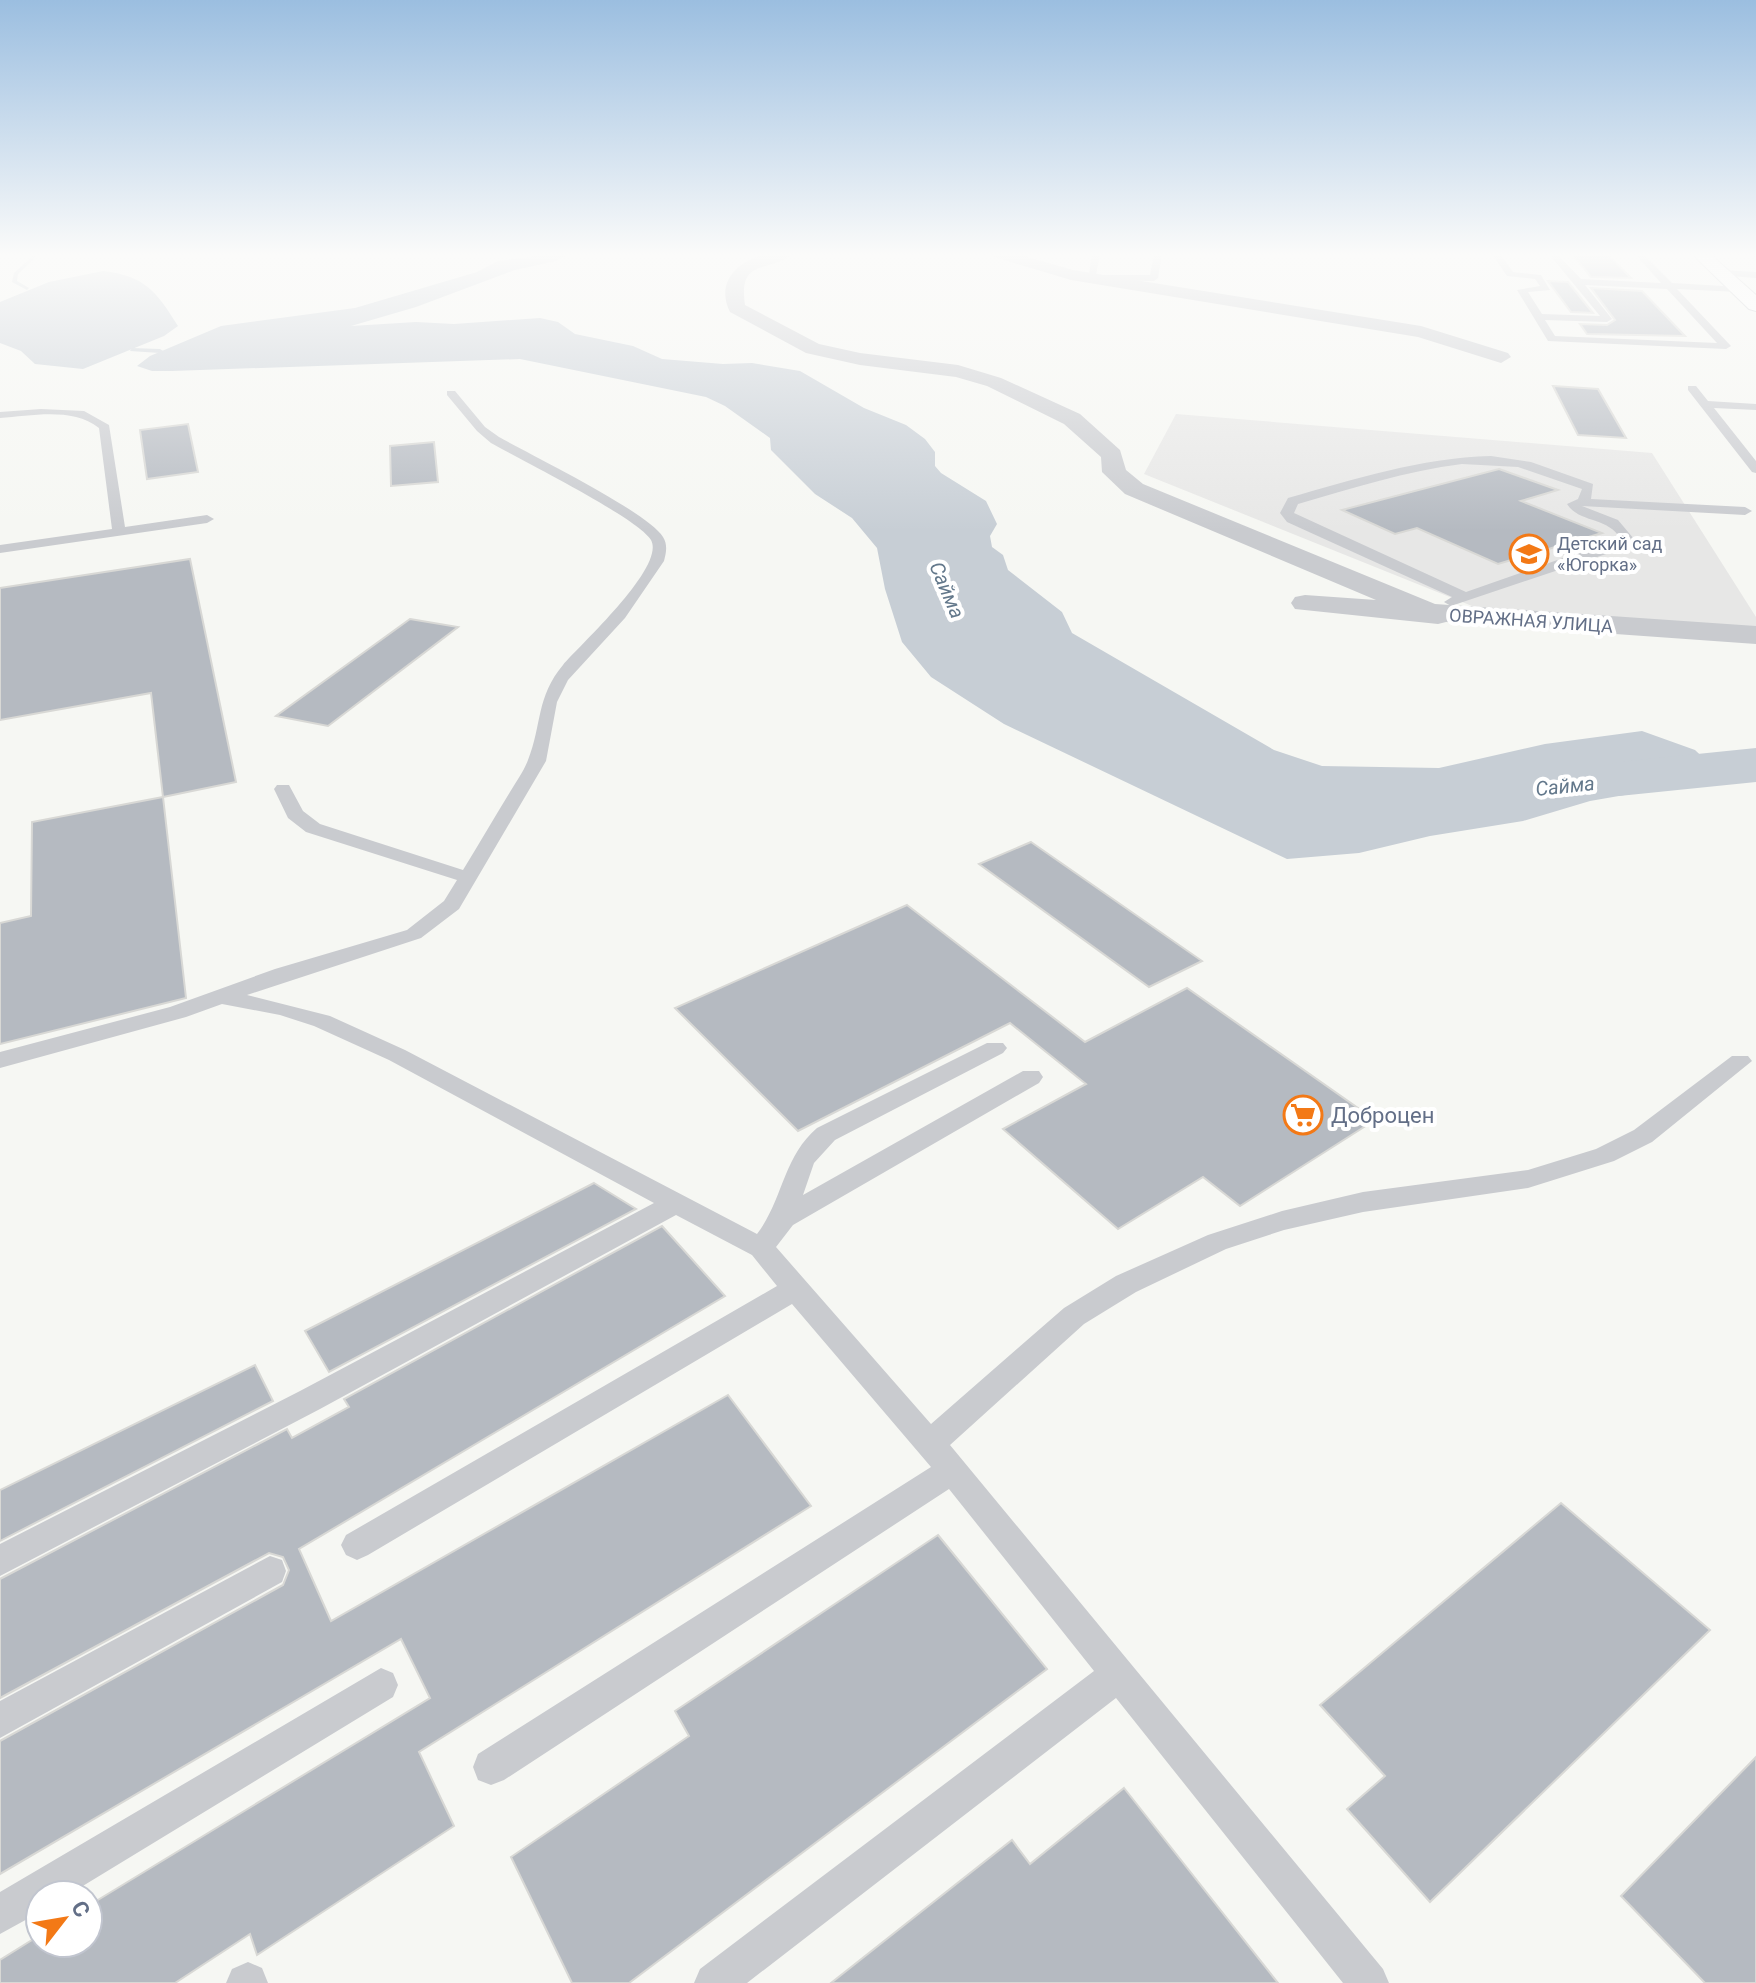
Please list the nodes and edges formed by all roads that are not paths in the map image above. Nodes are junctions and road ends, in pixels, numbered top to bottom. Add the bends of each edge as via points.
1 (808, 347) edge
2 (1468, 347) edge
3 (1501, 357) dead end
4 (1692, 388) dead end
5 (451, 393) dead end
6 (1706, 404) junction
7 (1756, 407) edge
8 (0, 415) edge
9 (1756, 469) edge
10 (1589, 487) junction
11 (1583, 502) junction
12 (1635, 504) junction
13 (1750, 511) edge
14 (207, 519) dead end
15 (1756, 526) edge
16 (119, 531) junction
17 (0, 549) edge
18 (1465, 597) junction
19 (1305, 603) dead end
20 (1432, 612) junction
21 (1756, 635) edge
22 (283, 789) dead end
23 (469, 878) junction
24 (222, 997) junction
25 (995, 1048) dead end
26 (0, 1060) edge
27 (1740, 1061) dead end
28 (1031, 1077) dead end
29 (676, 1203) junction
30 (784, 1218) junction
31 (761, 1248) junction
32 (796, 1288) junction
33 (930, 1444) junction
34 (952, 1470) junction
35 (357, 1545) dead end
36 (0, 1561) edge
37 (270, 1571) dead end
38 (1118, 1675) junction
39 (381, 1685) dead end
40 (0, 1720) edge
41 (491, 1767) dead end
42 (0, 1914) edge
43 (714, 1983) edge
44 (1369, 1983) edge

1 - 20 street via 958,371 994,382 1072,419 1112,455 1114,472 1134,489
2 - 3 street
4 - 6 lane
5 - 23 lane via 495,440 631,516 657,538 660,550 620,615 560,679 549,702 537,761
6 - 7 lane
6 - 9 lane
8 - 16 lane via 56,413 98,420 105,427
10 - 11 lane
10 - 12 lane
10 - 18 lane via 1517,463 1462,460 1293,501 1288,508 1292,519
11 - 12 lane
11 - 18 lane via 1573,507 1615,524 1627,539
12 - 13 lane
13 - 15 lane
14 - 16 lane
16 - 17 lane
18 - 20 lane
19 - 20 street, ОВРАЖНАЯ УЛИЦА
20 - 21 street, ОВРАЖНАЯ УЛИЦА
22 - 23 lane via 295,814 313,828
23 - 24 lane via 452,905 414,934
24 - 26 lane
24 - 29 lane via 322,1021 385,1049
25 - 30 lane via 812,1144 797,1169
27 - 33 lane via 1643,1136 1605,1155 1528,1179 1363,1202 1282,1221 1217,1242 1126,1284 1074,1316
28 - 30 lane
29 - 31 lane
29 - 36 lane
30 - 31 lane
31 - 32 lane
32 - 33 lane
32 - 35 lane
33 - 34 lane
34 - 38 lane
34 - 41 lane
37 - 40 lane
38 - 43 lane
38 - 44 lane
39 - 42 lane

